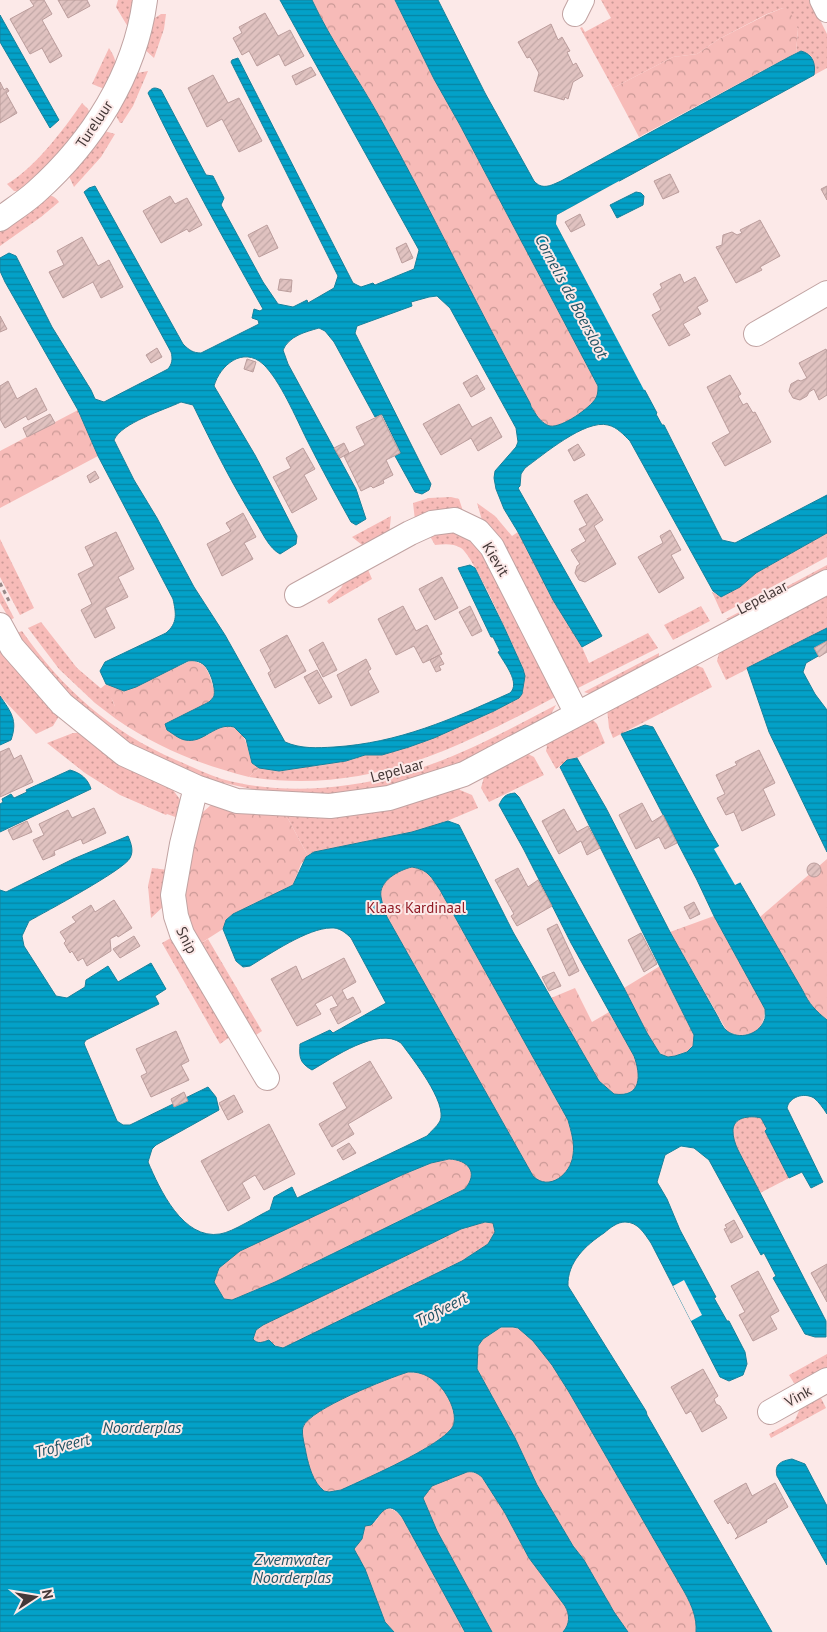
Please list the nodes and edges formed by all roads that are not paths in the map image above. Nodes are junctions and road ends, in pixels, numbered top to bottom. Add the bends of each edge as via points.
1 (145, 0) edge
2 (822, 0) edge
3 (827, 10) edge
4 (0, 220) edge
5 (827, 293) edge
6 (756, 334) dead end
7 (827, 582) edge
8 (298, 595) dead end
9 (6, 616) edge
10 (577, 714) junction
11 (196, 787) junction
12 (267, 1078) dead end
13 (827, 1380) edge
14 (770, 1412) dead end

1 - 4 street, Tureluur via 134,54 102,116 68,162
2 - 3 street
5 - 6 street
7 - 10 street, Lepelaar
8 - 10 street, Kievit via 410,533 432,523 455,520 478,531 492,547
9 - 11 street, Lepelaar via 12,647 62,704 124,754
10 - 11 street, Lepelaar via 464,774 389,798 330,806 237,801
11 - 12 street, Snip via 173,895 176,916 182,934
13 - 14 street, Vink

